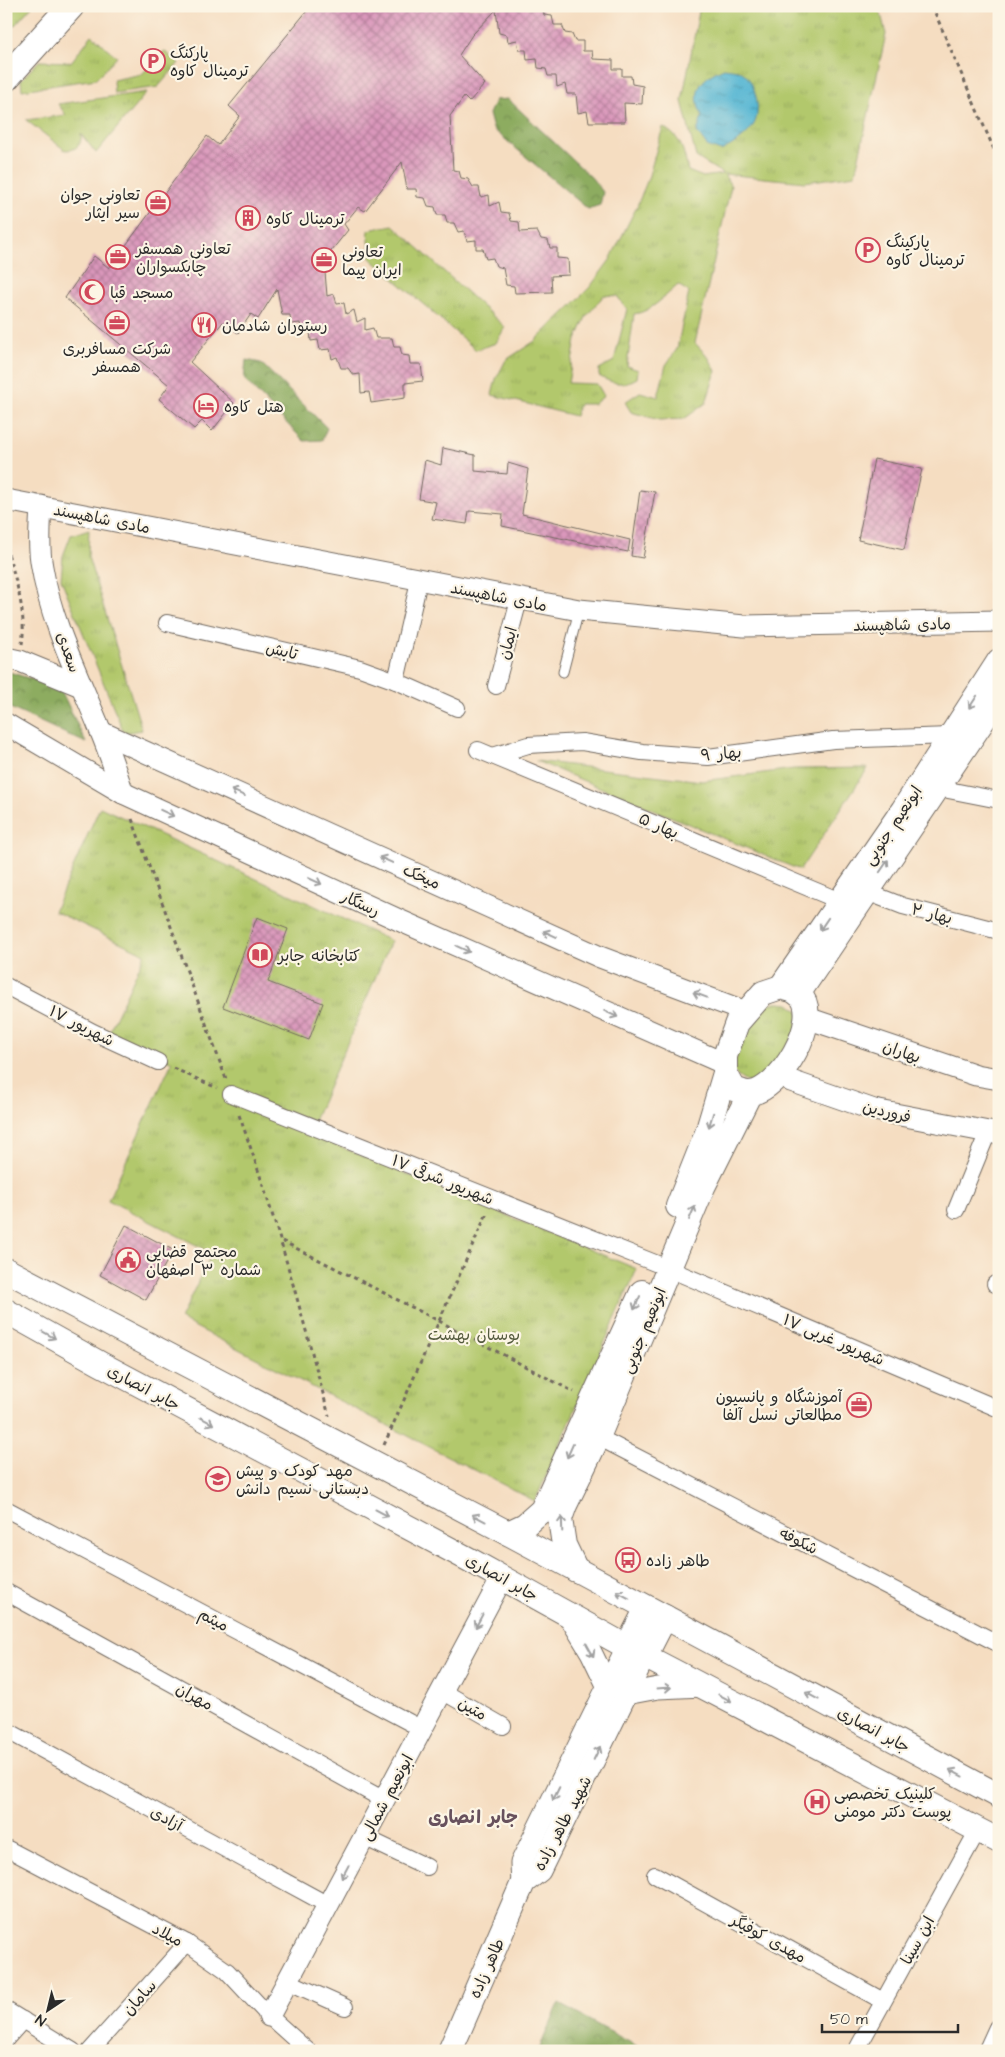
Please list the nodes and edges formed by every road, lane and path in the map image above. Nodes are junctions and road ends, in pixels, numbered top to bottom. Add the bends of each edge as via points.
1 (48, 6) edge
2 (71, 6) edge
3 (932, 6) edge
4 (6, 51) edge
5 (6, 78) edge
6 (999, 162) edge
7 (6, 500) edge
8 (41, 506) junction
9 (6, 547) edge
10 (6, 570) edge
11 (13, 571) junction
12 (419, 580) junction
13 (518, 600) junction
14 (579, 610) junction
15 (999, 621) edge
16 (167, 623) dead end
17 (13, 660) edge
18 (999, 660) edge
19 (562, 672) dead end
20 (396, 681) junction
21 (81, 686) junction
22 (496, 686) dead end
23 (999, 697) edge
24 (457, 708) dead end
25 (6, 724) edge
26 (990, 724) edge
27 (102, 732) junction
28 (951, 736) junction
29 (486, 753) joint
30 (938, 788) junction
31 (123, 793) junction
32 (999, 800) edge
33 (867, 892) junction
34 (840, 901) junction
35 (999, 930) edge
36 (6, 986) edge
37 (790, 990) junction
38 (746, 1012) junction
39 (807, 1018) junction
40 (158, 1062) joint
41 (725, 1069) junction
42 (780, 1072) junction
43 (999, 1079) edge
44 (750, 1093) junction
45 (232, 1094) joint
46 (993, 1133) edge
47 (489, 1208) dead end
48 (956, 1210) dead end
49 (281, 1241) dead end
50 (662, 1266) junction
51 (12, 1274) edge
52 (7, 1312) edge
53 (439, 1321) junction
54 (582, 1396) dead end
55 (999, 1409) edge
56 (392, 1428) dead end
57 (598, 1437) junction
58 (6, 1509) edge
59 (508, 1534) junction
60 (576, 1570) junction
61 (502, 1578) junction
62 (6, 1592) edge
63 (656, 1612) junction
64 (568, 1614) junction
65 (999, 1644) edge
66 (636, 1651) junction
67 (703, 1686) junction
68 (617, 1690) junction
69 (442, 1691) junction
70 (503, 1726) dead end
71 (422, 1729) junction
72 (6, 1730) edge
73 (999, 1796) edge
74 (384, 1800) junction
75 (978, 1830) junction
76 (364, 1837) junction
77 (999, 1841) edge
78 (6, 1848) edge
79 (427, 1867) dead end
80 (655, 1875) dead end
81 (522, 1885) joint
82 (328, 1905) junction
83 (187, 1943) junction
84 (287, 1981) junction
85 (883, 2001) junction
86 (345, 2007) dead end
87 (6, 2010) edge
88 (269, 2016) junction
89 (23, 2020) junction
90 (999, 2029) edge
91 (6, 2039) edge
92 (73, 2051) edge
93 (90, 2051) edge
94 (308, 2051) edge
95 (450, 2051) edge
96 (856, 2051) edge
97 (989, 2051) edge

1 - 4 main road
2 - 5 main road
3 - 6 path
7 - 8 street, مادی شاهپسند
8 - 12 street, مادی شاهپسند
8 - 21 street, سعدی via 42,567
9 - 11 path
10 - 11 path
11 - 17 path via 24,635
12 - 13 street, مادی شاهپسند
12 - 20 street
13 - 14 street, مادی شاهپسند
13 - 22 street, ایمان
14 - 15 street, مادی شاهپسند via 744,626
14 - 19 lane
16 - 20 street, تابش via 360,668
17 - 21 street
18 -> 28 main road, ابونعیم جنوبی
20 - 24 street, تابش
21 - 27 street, سعدی
23 - 26 main road, ابونعیم جنوبی
25 - 31 street, رستگار
26 - 30 main road, ابونعیم جنوبی
27 - 31 street, سعدی
38 -> 27 street, میخک via 600,957
28 - 29 street, بهار ۹ via 833,740 708,757 642,752 582,742 528,745
28 - 34 main road, ابونعیم جنوبی
29 - 34 street, بهار ۵
30 - 32 street
33 -> 30 main road, ابونعیم جنوبی
31 -> 41 street, رستگار
33 - 35 street, بهار ۲ via 903,906
33 - 37 main road, ابونعیم جنوبی
34 -> 37 main road, ابونعیم جنوبی
36 - 40 street, ۱۷ شهریور
37 - 38 main road via 763,993
37 - 39 main road via 807,1009
38 - 41 main road via 737,1023 725,1056
39 - 42 main road via 806,1030 797,1048
39 - 43 street, بهاران via 976,1076
40 - 45 path
41 - 44 main road via 734,1089
41 -> 50 main road, ابونعیم جنوبی
42 - 44 main road via 771,1084
42 - 46 street, فروردین via 791,1081 874,1110
50 -> 44 main road, ابونعیم جنوبی
45 - 50 street, ۱۷ شهریور شرقی
46 - 48 street
47 - 53 path
49 - 53 path
50 - 55 street, ۱۷ شهریور غربی
50 - 57 main road, ابونعیم جنوبی
50 -> 59 main road, ابونعیم جنوبی via 542,1510
59 -> 51 main road, جابر انصاری
52 -> 61 main road, جابر انصاری
53 - 54 path
53 - 56 path
60 -> 57 main road, ابونعیم جنوبی via 564,1546 560,1519
57 - 65 street, شکوفه
58 - 71 street, میثم
59 - 60 main road, جابر انصاری
63 -> 60 main road, جابر انصاری
61 - 64 main road, جابر انصاری
61 -> 69 street, ابونعیم شمالی
62 - 74 street, مهران
63 - 66 main road
73 -> 63 main road, جابر انصاری
64 - 66 main road, جابر انصاری
64 -> 68 street
66 - 67 main road, جابر انصاری
66 - 68 street, شهید طاهر زاده
68 -> 67 street
67 -> 75 main road, جابر انصاری
68 - 81 street, شهید طاهر زاده via 522,1863
69 - 70 street, متین
69 - 71 street, ابونعیم شمالی
71 - 74 street, ابونعیم شمالی
72 - 82 street, آزادی
74 - 76 street, ابونعیم شمالی
75 - 77 main road, جابر انصاری
75 - 85 street, ابن سینا
76 - 79 street
76 -> 82 street, ابونعیم شمالی
78 - 83 street, میلاد
80 - 85 street, مهدی کوفیگر
81 - 95 main road, طاهر زاده
82 - 84 street, ابونعیم شمالی
83 - 88 street, میلاد via 227,1971
83 - 93 street, سامان
84 - 86 street
84 - 88 street, ابونعیم شمالی
85 - 96 street, ابن سینا
87 - 89 street
88 - 94 street, میلاد
89 - 91 street
89 - 92 street
90 - 97 street

